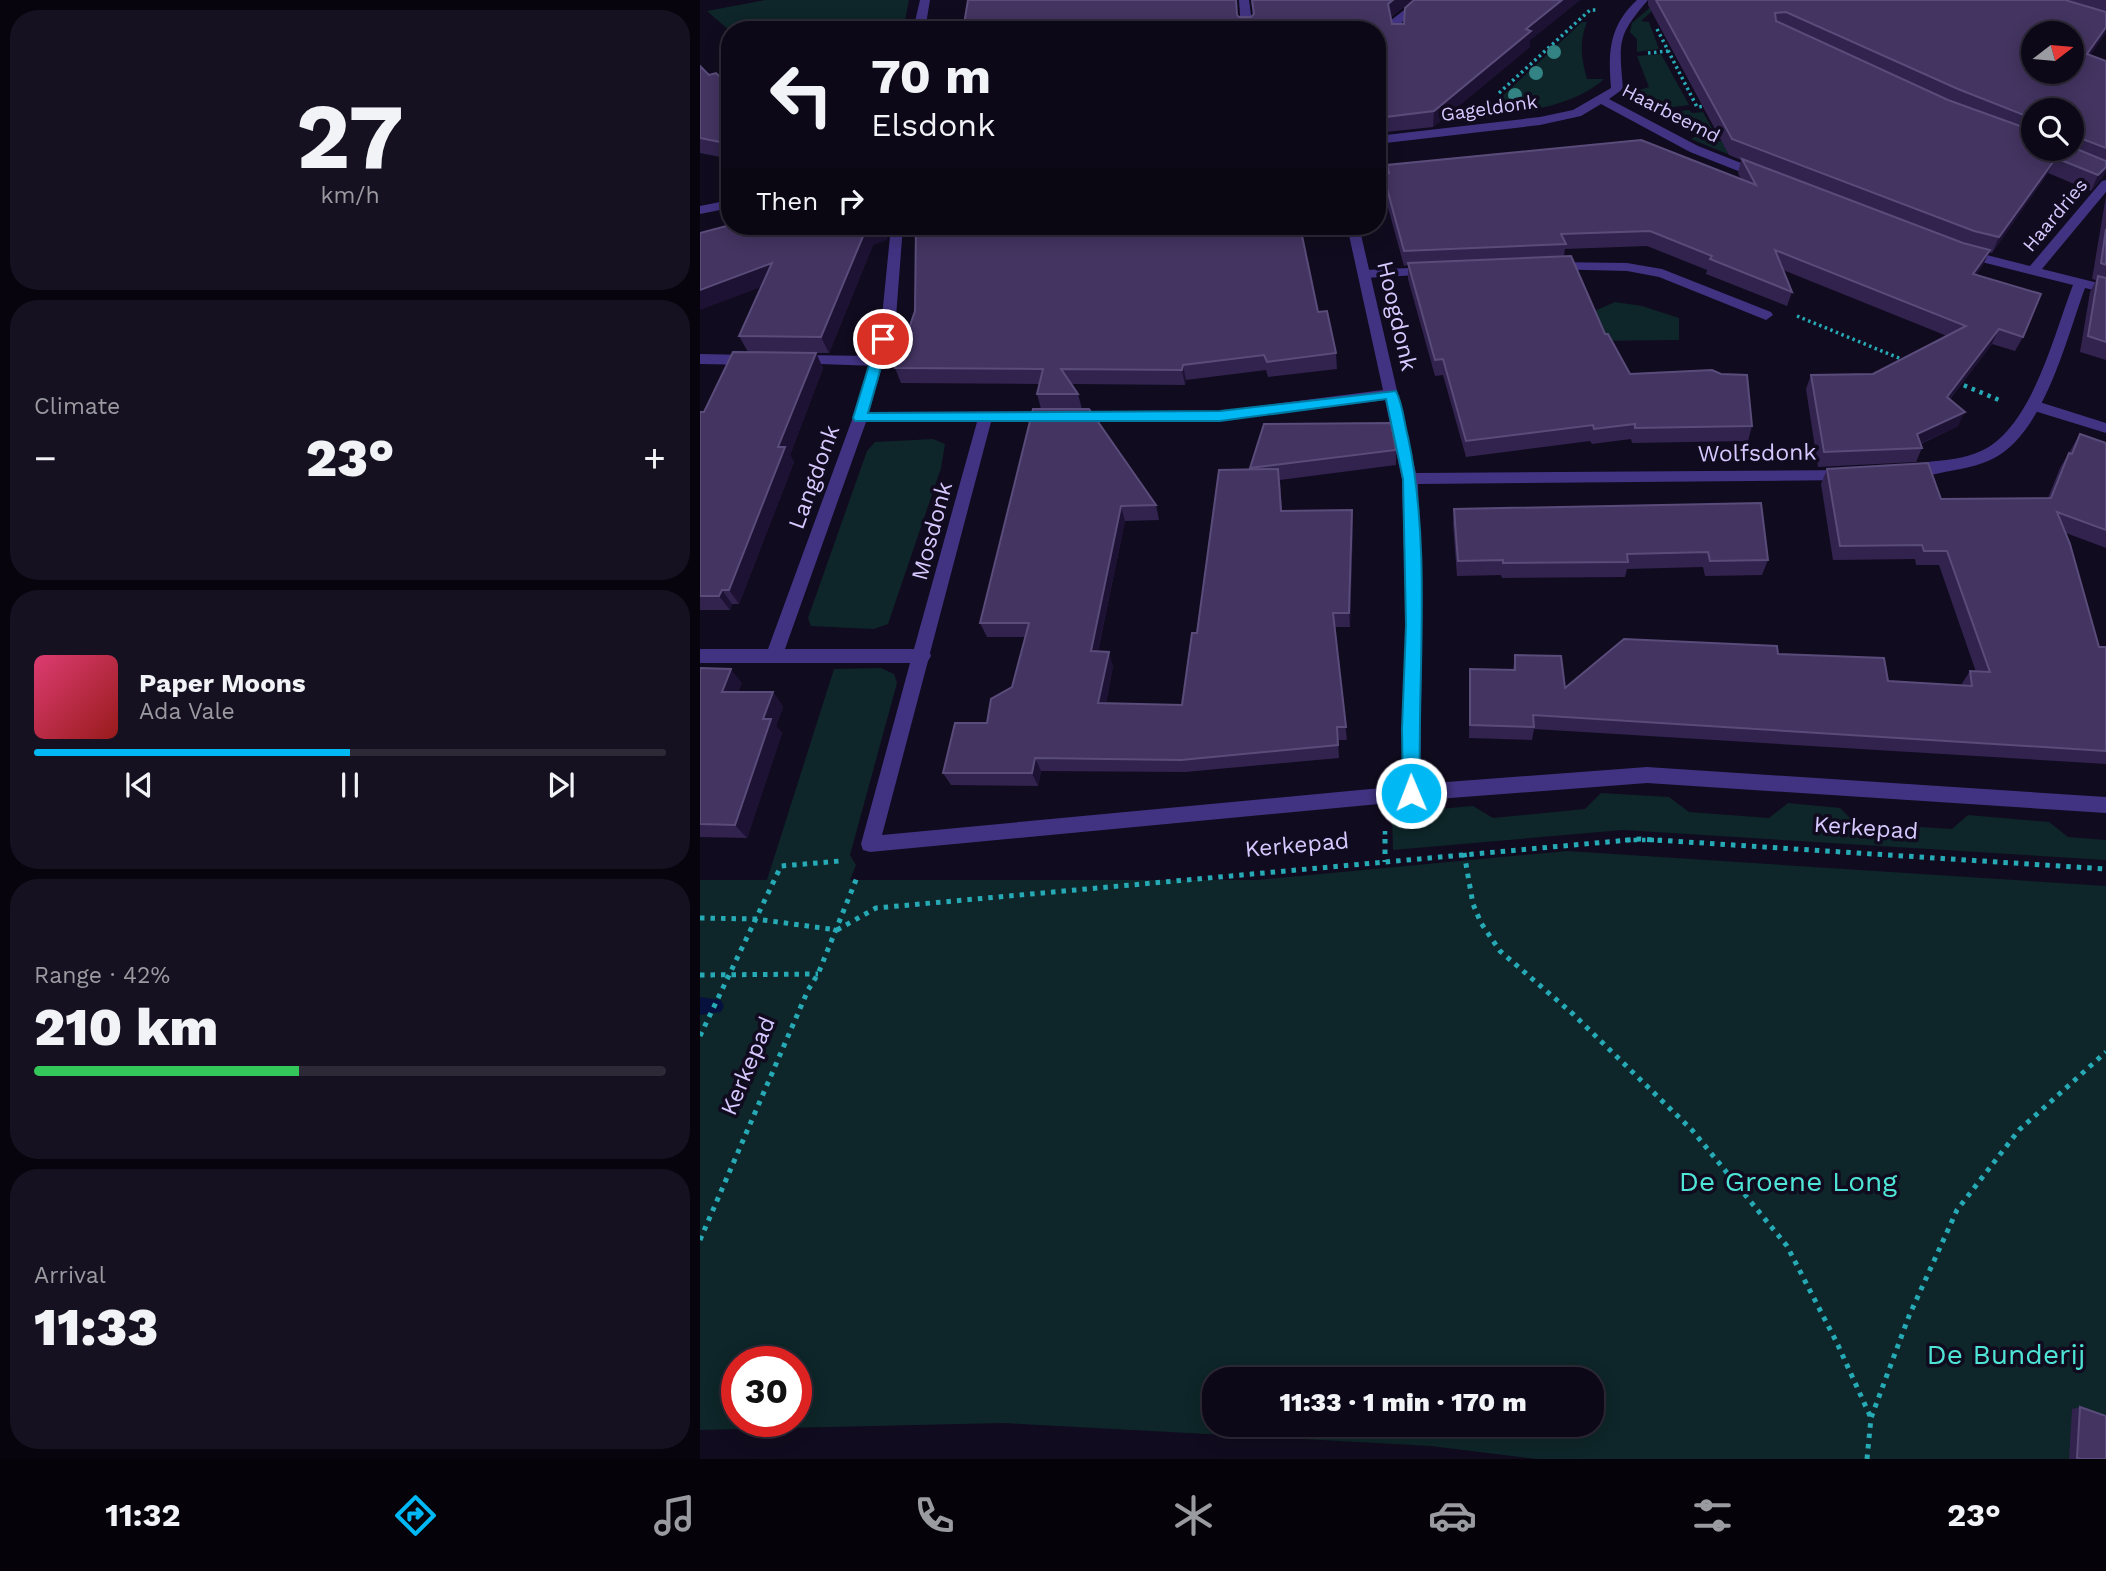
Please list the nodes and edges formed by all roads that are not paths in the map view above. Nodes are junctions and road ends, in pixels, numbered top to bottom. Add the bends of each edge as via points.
1 (925, 0) edge
2 (1244, 0) edge
3 (1424, 0) edge
4 (1643, 0) edge
5 (921, 21) edge
6 (1246, 21) edge
7 (1398, 35) edge
8 (1603, 100) junction
9 (1386, 139) edge
10 (1775, 180) edge
11 (2106, 184) edge
12 (721, 206) edge
13 (700, 209) edge
14 (896, 235) edge
15 (1355, 235) edge
16 (1949, 247) edge
17 (1541, 266) edge
18 (1446, 270) edge
19 (2034, 270) junction
20 (1365, 274) junction
21 (2080, 283) junction
22 (2106, 289) edge
23 (1766, 315) road end
24 (700, 359) edge
25 (877, 361) junction
26 (1392, 394) junction
27 (2031, 409) junction
28 (860, 418) junction
29 (985, 418) junction
30 (2106, 428) edge
31 (1891, 472) edge
32 (1864, 473) edge
33 (1410, 479) junction
34 (700, 656) edge
35 (923, 656) junction
36 (775, 657) junction
37 (1411, 793) junction
38 (2106, 805) edge

1 - 5 street
2 - 6 street
3 - 7 street via 1396,21
4 - 8 street, Haarbeemd via 1630,10 1614,37 1617,89
8 - 9 street, Gageldonk via 1577,113 1540,121
8 - 10 street, Haarbeemd via 1694,149
11 - 19 street, Haardries
12 - 13 street
14 - 25 street, Langdonk via 889,317
15 - 20 street, Hoogdonk
16 - 19 street
17 - 23 street via 1627,267 1662,273
18 - 20 street
19 - 21 street
20 - 26 street, Hoogdonk
21 - 22 street
21 - 27 street
24 - 25 street
25 - 28 street, Langdonk
26 - 29 street via 1220,416
26 - 33 street, Hoogdonk
27 - 30 street
27 - 31 street via 2011,438 1996,450 1930,470
28 - 29 street
28 - 36 street, Langdonk
29 - 35 street, Mosdonk
32 - 33 street, Wolfsdonk
33 - 37 street, Hoogdonk via 1414,625
34 - 36 street
35 - 36 street
35 - 37 street, Kerkepad via 867,851
37 - 38 street, Kerkepad via 1647,775

